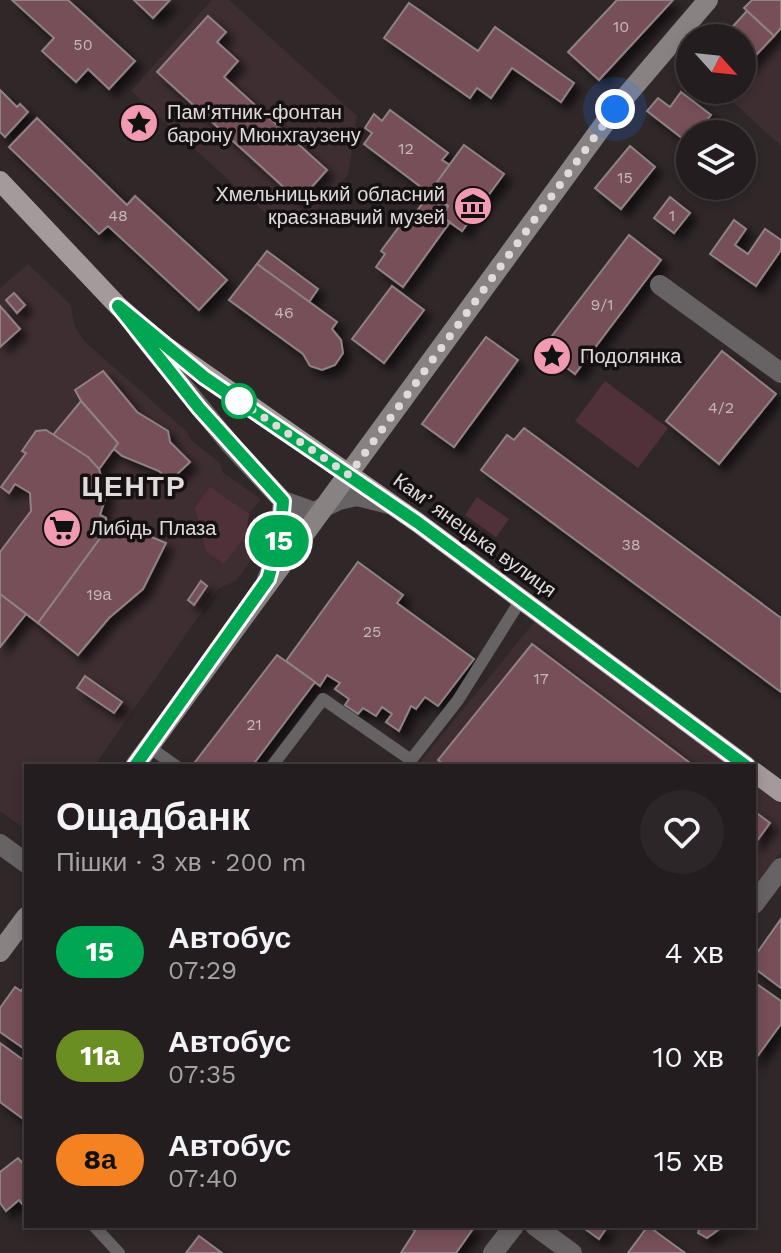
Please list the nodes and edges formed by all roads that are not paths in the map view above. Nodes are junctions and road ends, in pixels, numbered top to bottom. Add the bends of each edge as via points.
1 (708, 0) edge
2 (0, 181) edge
3 (660, 285) dead end
4 (118, 306) junction
5 (781, 373) edge
6 (349, 475) junction
7 (283, 501) junction
8 (396, 508) junction
9 (323, 510) junction
10 (522, 598) junction
11 (256, 599) junction
12 (149, 747) junction
13 (136, 764) edge
14 (173, 764) edge
15 (274, 764) edge
16 (743, 764) edge
17 (756, 773) edge
18 (781, 792) edge
19 (0, 844) edge
20 (24, 862) edge
21 (781, 868) edge
22 (756, 901) edge
23 (24, 920) edge
24 (0, 952) edge
25 (96, 1228) edge
26 (512, 1228) edge
27 (538, 1228) edge
28 (119, 1253) edge
29 (493, 1253) edge
30 (572, 1253) edge

1 - 6 street via 615,109
2 - 4 main road, Камʼянецька вулиця
3 - 5 street
4 - 6 main road, Камʼянецька вулиця via 204,377
4 - 7 street
6 - 8 main road, Камʼянецька вулиця
6 - 9 street
7 - 9 street via 301,510
7 - 11 street via 276,558
8 - 9 street via 357,496
8 - 10 main road, Камʼянецька вулиця
9 - 11 street
10 - 15 lane via 458,700 411,760 323,699
10 - 16 main road, Камʼянецька вулиця
11 - 12 street
12 - 13 street
12 - 14 lane
17 - 18 main road
19 - 20 street
21 - 22 street
23 - 24 street
25 - 28 lane
26 - 29 street
27 - 30 street

